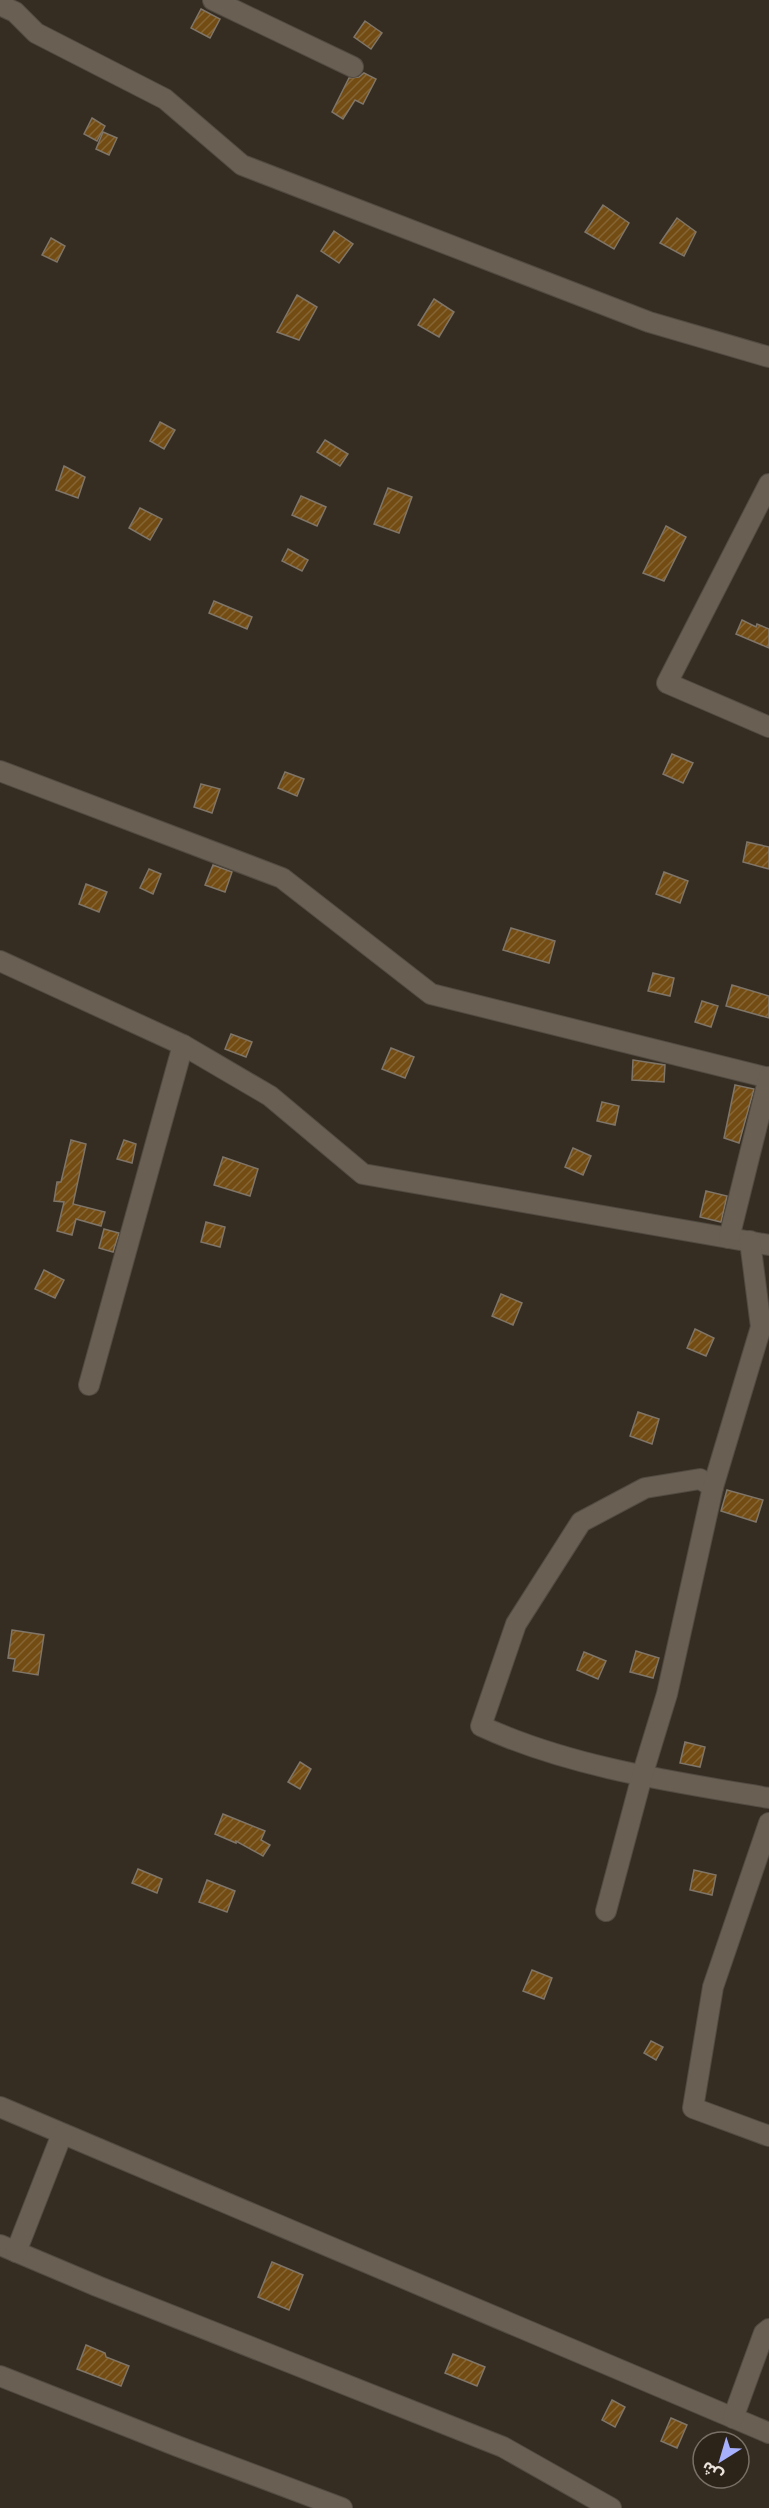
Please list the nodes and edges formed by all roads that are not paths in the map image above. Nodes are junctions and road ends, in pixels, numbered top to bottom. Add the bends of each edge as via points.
1 (213, 0) edge
2 (12, 6) edge
3 (353, 67) dead end
4 (769, 357) edge
5 (769, 484) edge
6 (769, 728) edge
7 (0, 771) edge
8 (0, 961) edge
9 (183, 1045) junction
10 (769, 1078) edge
11 (729, 1238) junction
12 (760, 1243) edge
13 (89, 1385) dead end
14 (713, 1487) junction
15 (642, 1776) junction
16 (769, 1798) edge
17 (769, 1823) edge
18 (606, 1911) dead end
19 (0, 2107) edge
20 (62, 2134) junction
21 (769, 2136) edge
22 (8, 2248) edge
23 (769, 2329) edge
24 (0, 2376) edge
25 (733, 2418) junction
26 (769, 2433) edge
27 (342, 2508) edge
28 (611, 2508) edge

1 - 3 street
2 - 4 street via 36,33 165,99 242,165 649,322
5 - 6 street via 667,683
7 - 10 street via 282,878 431,994
8 - 9 street
9 - 11 street via 270,1096 363,1174
9 - 13 street
10 - 11 street
11 - 12 street
12 - 14 street via 761,1327
14 - 15 street via 667,1694
14 - 15 street via 700,1479 645,1488 581,1522 516,1624 481,1726 514,1742
15 - 16 street
15 - 18 street
17 - 21 street via 713,1987 693,2108
19 - 20 street
20 - 22 street
20 - 25 street
22 - 28 street via 503,2447
23 - 25 street via 764,2333
24 - 27 street
25 - 26 street

